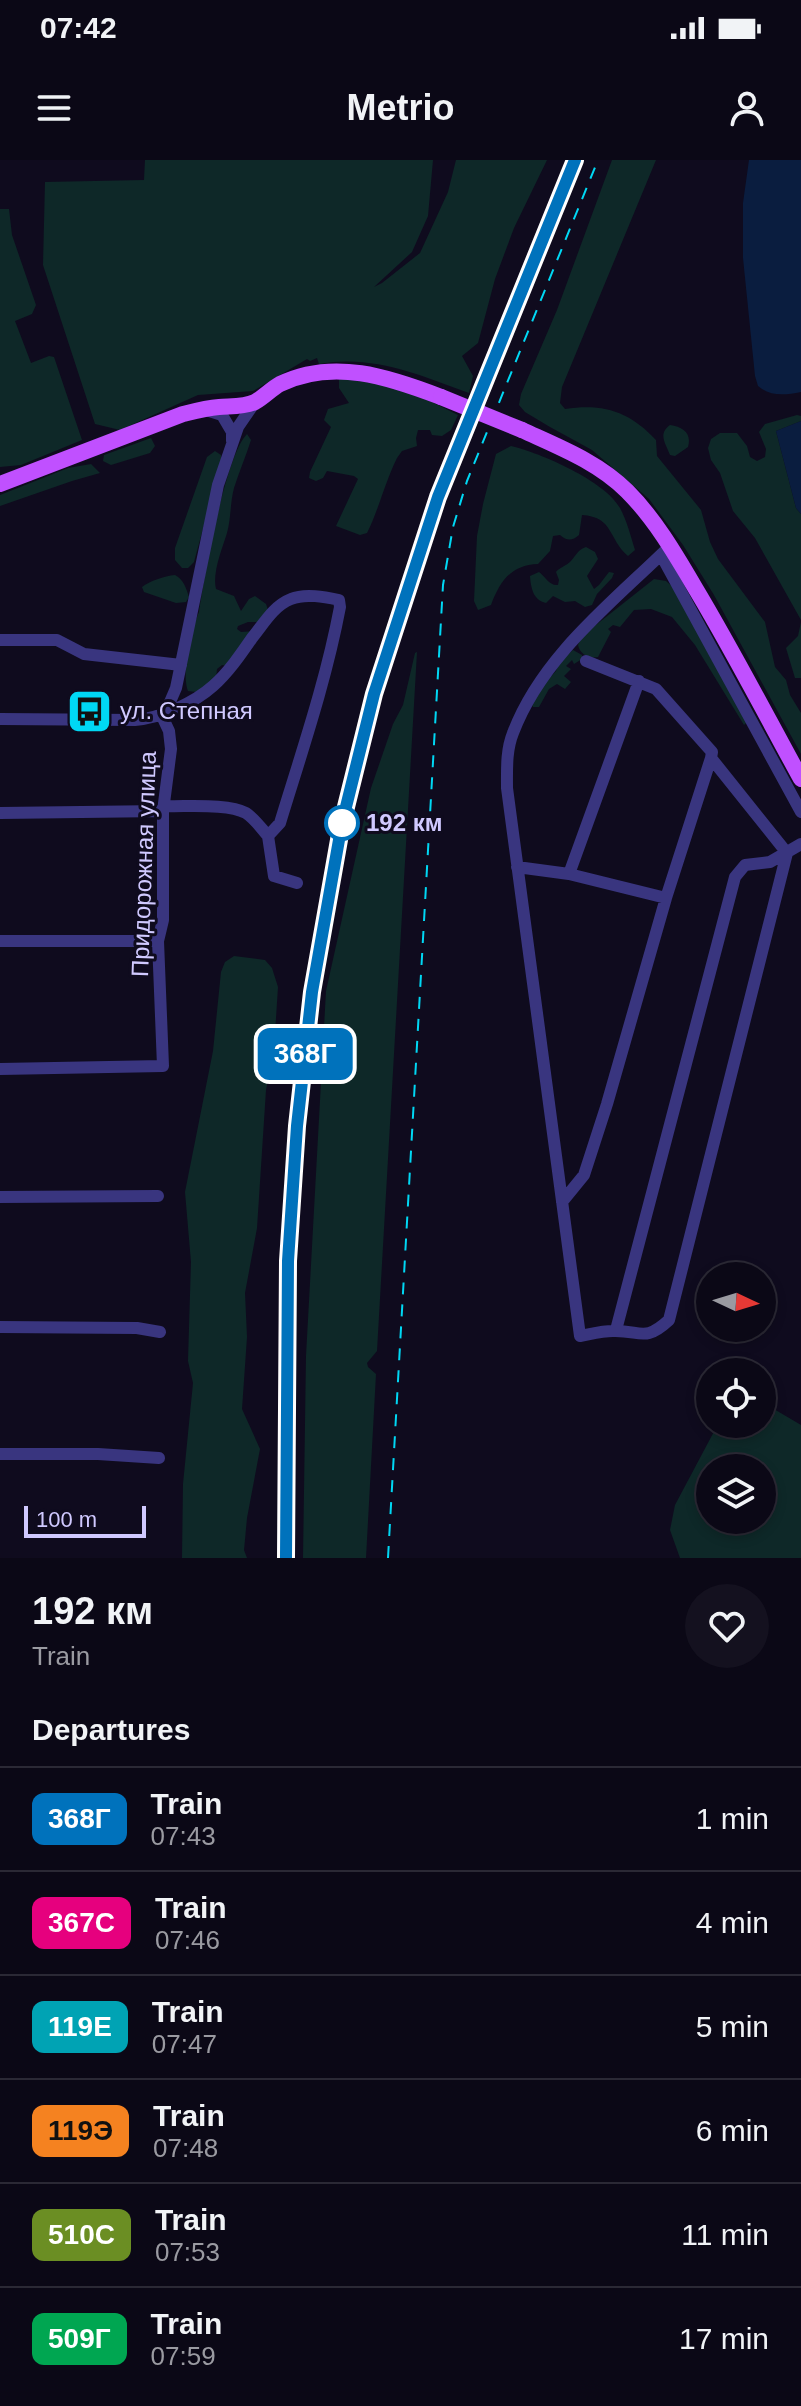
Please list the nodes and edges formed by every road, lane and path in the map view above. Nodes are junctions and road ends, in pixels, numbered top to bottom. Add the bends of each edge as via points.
1 (255, 402) junction
2 (202, 409) junction
3 (231, 444) junction
4 (0, 484) edge
5 (665, 550) junction
6 (0, 640) edge
7 (586, 661) dead end
8 (181, 665) junction
9 (639, 681) junction
10 (161, 714) junction
11 (0, 719) edge
12 (711, 758) junction
13 (801, 779) edge
14 (164, 809) junction
15 (801, 812) edge
16 (0, 813) edge
17 (268, 836) junction
18 (801, 844) edge
19 (787, 853) junction
20 (517, 867) junction
21 (569, 874) junction
22 (297, 883) dead end
23 (666, 898) junction
24 (0, 941) edge
25 (158, 941) junction
26 (0, 1069) edge
27 (158, 1196) dead end
28 (0, 1197) edge
29 (562, 1202) junction
30 (0, 1327) edge
31 (616, 1330) junction
32 (160, 1332) dead end
33 (0, 1454) edge
34 (159, 1458) dead end

1 - 2 main road
1 - 3 street
1 - 5 main road, bridge via 294,378 329,371 366,373 441,397 601,470 628,492
2 - 3 street via 222,415 232,432
2 - 4 main road
3 - 8 street
5 - 13 main road via 710,612
5 - 15 street
5 - 20 street via 547,669 512,735 507,788
6 - 8 street via 57,640 84,654
7 - 9 street
8 - 10 street
9 - 12 street via 656,689 712,752
9 - 21 street
10 - 11 street via 135,720
10 - 14 street, Придорожная улица via 171,749
10 - 17 street via 213,686 262,624 290,599 339,600 330,660 280,823
12 - 19 street
12 - 23 street
14 - 16 street
14 - 17 street via 243,811
14 - 25 street, Придорожная улица via 163,920
17 - 22 street via 274,876
18 - 19 street
19 - 31 street via 745,865 735,877
19 - 31 street via 669,1320 644,1335
20 - 21 street
20 - 29 street
21 - 23 street
23 - 29 street via 584,1175
24 - 25 street
25 - 26 street, Придорожная улица via 163,1066
27 - 28 street
29 - 31 street via 580,1336
30 - 32 street
33 - 34 street

